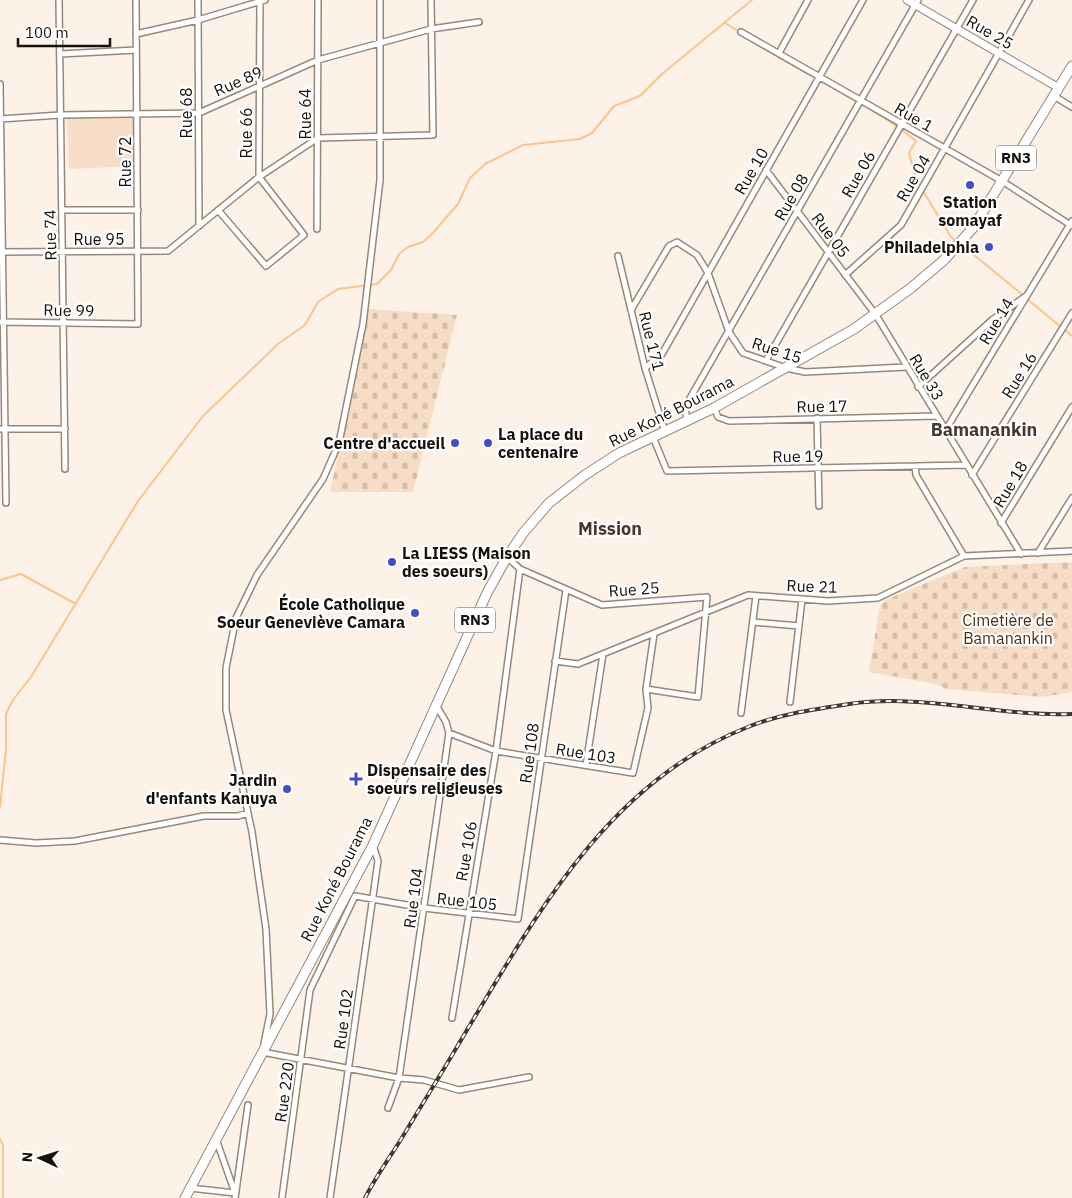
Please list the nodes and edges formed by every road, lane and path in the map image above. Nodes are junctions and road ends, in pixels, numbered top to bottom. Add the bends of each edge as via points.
1 (59, 0) edge
2 (136, 0) edge
3 (198, 0) edge
4 (318, 0) edge
5 (380, 0) edge
6 (431, 0) edge
7 (808, 0) edge
8 (863, 0) edge
9 (907, 0) edge
10 (973, 0) edge
11 (1029, 0) edge
12 (261, 1) edge
13 (917, 2) edge
14 (198, 20) junction
15 (479, 22) dead end
16 (431, 29) junction
17 (956, 29) junction
18 (741, 32) dead end
19 (136, 34) junction
20 (380, 44) junction
21 (136, 50) junction
22 (999, 53) junction
23 (60, 54) junction
24 (779, 54) junction
25 (318, 60) junction
26 (1072, 66) edge
27 (819, 77) junction
28 (0, 84) edge
29 (259, 85) junction
30 (1057, 92) junction
31 (861, 100) junction
32 (1072, 107) edge
33 (199, 113) junction
34 (137, 114) junction
35 (60, 115) junction
36 (0, 119) edge
37 (902, 124) junction
38 (380, 136) junction
39 (318, 138) junction
40 (944, 149) junction
41 (766, 170) junction
42 (259, 177) junction
43 (1002, 181) junction
44 (62, 210) junction
45 (138, 210) junction
46 (218, 210) junction
47 (797, 212) junction
48 (1071, 224) edge
49 (199, 226) junction
50 (318, 228) dead end
51 (1, 252) edge
52 (62, 252) junction
53 (138, 252) junction
54 (828, 252) junction
55 (618, 256) dead end
56 (708, 273) junction
57 (845, 275) junction
58 (1026, 296) junction
59 (631, 310) junction
60 (1072, 313) edge
61 (876, 315) junction
62 (2, 322) edge
63 (63, 323) junction
64 (138, 324) joint
65 (729, 332) junction
66 (766, 361) junction
67 (906, 367) junction
68 (645, 368) junction
69 (786, 368) junction
70 (918, 387) junction
71 (1072, 407) edge
72 (714, 408) junction
73 (936, 416) junction
74 (818, 418) junction
75 (688, 422) junction
76 (2, 429) edge
77 (65, 429) junction
78 (945, 431) junction
79 (665, 432) junction
80 (653, 437) junction
81 (966, 465) junction
82 (916, 466) junction
83 (818, 468) junction
84 (65, 469) dead end
85 (972, 475) junction
86 (1072, 498) edge
87 (6, 503) dead end
88 (819, 506) dead end
89 (1001, 523) junction
90 (1072, 551) edge
91 (1038, 553) junction
92 (1021, 554) junction
93 (964, 556) junction
94 (507, 557) junction
95 (520, 569) junction
96 (566, 590) junction
97 (756, 596) junction
98 (802, 599) junction
99 (706, 613) junction
100 (753, 622) junction
101 (799, 626) junction
102 (654, 634) junction
103 (604, 654) junction
104 (556, 661) junction
105 (646, 689) junction
106 (790, 702) dead end
107 (436, 706) junction
108 (741, 713) dead end
109 (449, 733) junction
110 (496, 751) junction
111 (541, 758) junction
112 (586, 765) junction
113 (248, 813) junction
114 (0, 840) edge
115 (373, 845) junction
116 (355, 896) joint
117 (373, 899) junction
118 (424, 908) junction
119 (468, 912) junction
120 (518, 919) joint
121 (452, 1018) dead end
122 (261, 1053) junction
123 (302, 1060) junction
124 (349, 1067) junction
125 (399, 1078) junction
126 (529, 1078) dead end
127 (248, 1105) dead end
128 (388, 1108) dead end
129 (216, 1139) junction
130 (189, 1188) junction
131 (221, 1195) edge
132 (235, 1196) edge
133 (185, 1198) edge
134 (282, 1198) edge
135 (330, 1198) edge

1 - 23 street, Rue 74
2 - 19 street, Rue 72
3 - 14 street, Rue 68
4 - 25 street, Rue 64
5 - 20 street
6 - 16 street
7 - 24 street
8 - 27 street, Rue 10
9 - 13 street, Rue 25
10 - 17 street, Rue 06
11 - 22 street, Rue 04
12 - 14 street
12 - 29 street, Rue 66
13 - 17 street, Rue 25
13 - 31 street, Rue 08
14 - 19 street
14 - 33 street, Rue 68
15 - 16 street, Rue 89
16 - 20 street, Rue 89
16 - 38 street via 433,136
17 - 22 street, Rue 25
17 - 37 street, Rue 06
18 - 24 street, Rue 1
19 - 21 street, Rue 72
20 - 25 street, Rue 89
20 - 38 street
21 - 23 street
21 - 34 street, Rue 72
22 - 30 street, Rue 25
22 - 40 street, Rue 04
23 - 35 street, Rue 74
24 - 27 street, Rue 1
25 - 29 street, Rue 89
25 - 39 street, Rue 64
26 - 30 highway, Rue Koné Bourama / RN3
27 - 31 street, Rue 1
27 - 41 street, Rue 10
28 - 36 street
29 - 33 street, Rue 89
29 - 42 street, Rue 66
30 - 32 street
30 - 43 highway, Rue Koné Bourama / RN3
31 - 37 street, Rue 1
31 - 47 street, Rue 08
33 - 34 street, Rue 89
33 - 49 street, Rue 68
34 - 35 street, Rue 89
34 - 45 street, Rue 72
35 - 36 street, Rue 89
35 - 44 street, Rue 74
36 - 51 street
37 - 40 street, Rue 1
37 - 54 street, Rue 06
38 - 39 street
38 - 113 street via 380,180 363,324 339,444 323,479 257,575 236,618 226,668 226,710
39 - 42 street
39 - 50 street, Rue 64
40 - 43 street, Rue 1
40 - 57 street, Rue 04 via 901,225
41 - 47 street, Rue 05
41 - 56 street, Rue 10
42 - 46 street
42 - 46 street via 304,235 266,266
43 - 48 street, Rue 1
43 - 61 highway, Rue Koné Bourama / RN3 via 960,244
44 - 45 street
44 - 52 street, Rue 74
45 - 53 street, Rue 72
46 - 49 street
47 - 54 street, Rue 05
47 - 65 street, Rue 08
48 - 58 street, Rue 14
49 - 53 street, Rue 95 via 168,251
51 - 52 street, Rue 95
51 - 62 street
52 - 53 street, Rue 95
52 - 63 street, Rue 74
53 - 64 street, Rue 72
54 - 57 street, Rue 05
54 - 66 street, Rue 06
55 - 59 street, Rue 171
56 - 59 street, Rue 15 via 697,255 677,242 669,246
56 - 65 street, Rue 15
56 - 68 street, Rue 10 via 662,354
57 - 61 street, Rue 05
58 - 70 street via 992,320
58 - 78 street, Rue 14
59 - 68 street, Rue 171
60 - 85 street, Rue 16
61 - 67 street, Rue 33
61 - 69 highway, Rue Koné Bourama / RN3
62 - 63 street, Rue 99
62 - 76 street
63 - 64 street, Rue 99
63 - 77 street, Rue 74
65 - 66 street, Rue 15 via 742,353
65 - 75 street, Rue 08 via 685,407
66 - 69 street, Rue 15
67 - 69 street, Rue 15 via 805,372
67 - 70 street, Rue 33
68 - 79 street, Rue 171
69 - 72 highway, Rue Koné Bourama / RN3
70 - 73 street, Rue 33
71 - 89 street, Rue 18
72 - 74 street, Rue 17 via 718,417 728,421
72 - 75 highway, Rue Koné Bourama / RN3
73 - 74 street, Rue 17
73 - 78 street, Rue 33
74 - 83 street
75 - 79 highway, Rue Koné Bourama / RN3
76 - 77 street
76 - 87 street
77 - 84 street, Rue 74
78 - 81 street, Rue 33
79 - 80 highway, Rue Koné Bourama / RN3
80 - 83 street, Rue 19 via 667,472
80 - 94 highway, Rue Koné Bourama / RN3 via 600,464 568,487 530,525
81 - 82 street, Rue 19
81 - 85 street, Rue 33
82 - 83 street, Rue 19
82 - 93 street via 916,475
83 - 88 street
85 - 89 street, Rue 33
86 - 91 street
89 - 92 street, Rue 33
90 - 91 street, Rue 21
91 - 92 street, Rue 21
92 - 93 street, Rue 21
93 - 98 street, Rue 21 via 878,598
94 - 95 street, Rue 25
94 - 107 highway, Rue Koné Bourama / RN3 via 487,593
95 - 96 street, Rue 25
95 - 110 street, Rue 106
96 - 99 street, Rue 25 via 602,605 707,597
96 - 104 street, Rue 108
97 - 98 street, Rue 21
97 - 99 street, Rue 21 via 748,595
97 - 100 street
98 - 101 street
99 - 102 street, Rue 21
99 - 105 street via 698,698
100 - 101 street
100 - 108 street
101 - 106 street
102 - 103 street, Rue 21
102 - 105 street
103 - 104 street, Rue 21 via 578,664
103 - 112 street
104 - 111 street, Rue 108
105 - 112 street, Rue 103 via 648,708 633,773
107 - 109 street, Rue 104
107 - 115 highway, Rue Koné Bourama / RN3
109 - 110 street, Rue 103
109 - 118 street, Rue 104
110 - 111 street, Rue 103
110 - 119 street, Rue 106
111 - 112 street, Rue 103
111 - 120 street, Rue 108
113 - 114 street via 204,816 75,841 36,843
113 - 122 street via 266,929 270,1014
115 - 117 street, Rue 102 via 378,861
115 - 122 highway, Rue Koné Bourama / RN3
116 - 117 street, Rue 105
116 - 123 street, Rue 220 via 310,990
117 - 118 street, Rue 105
117 - 124 street, Rue 102
118 - 119 street, Rue 105
118 - 125 street, Rue 104
119 - 120 street, Rue 105
119 - 121 street, Rue 106
122 - 123 street
122 - 129 highway, Rue Koné Bourama / RN3
123 - 124 street
123 - 134 street, Rue 220
124 - 125 street
124 - 135 street, Rue 102
125 - 126 street via 424,1080 459,1090
125 - 128 street, Rue 104
127 - 132 street
129 - 130 highway, Rue Koné Bourama / RN3
129 - 132 street
130 - 131 street
130 - 133 highway, Rue Koné Bourama / RN3
131 - 132 street

